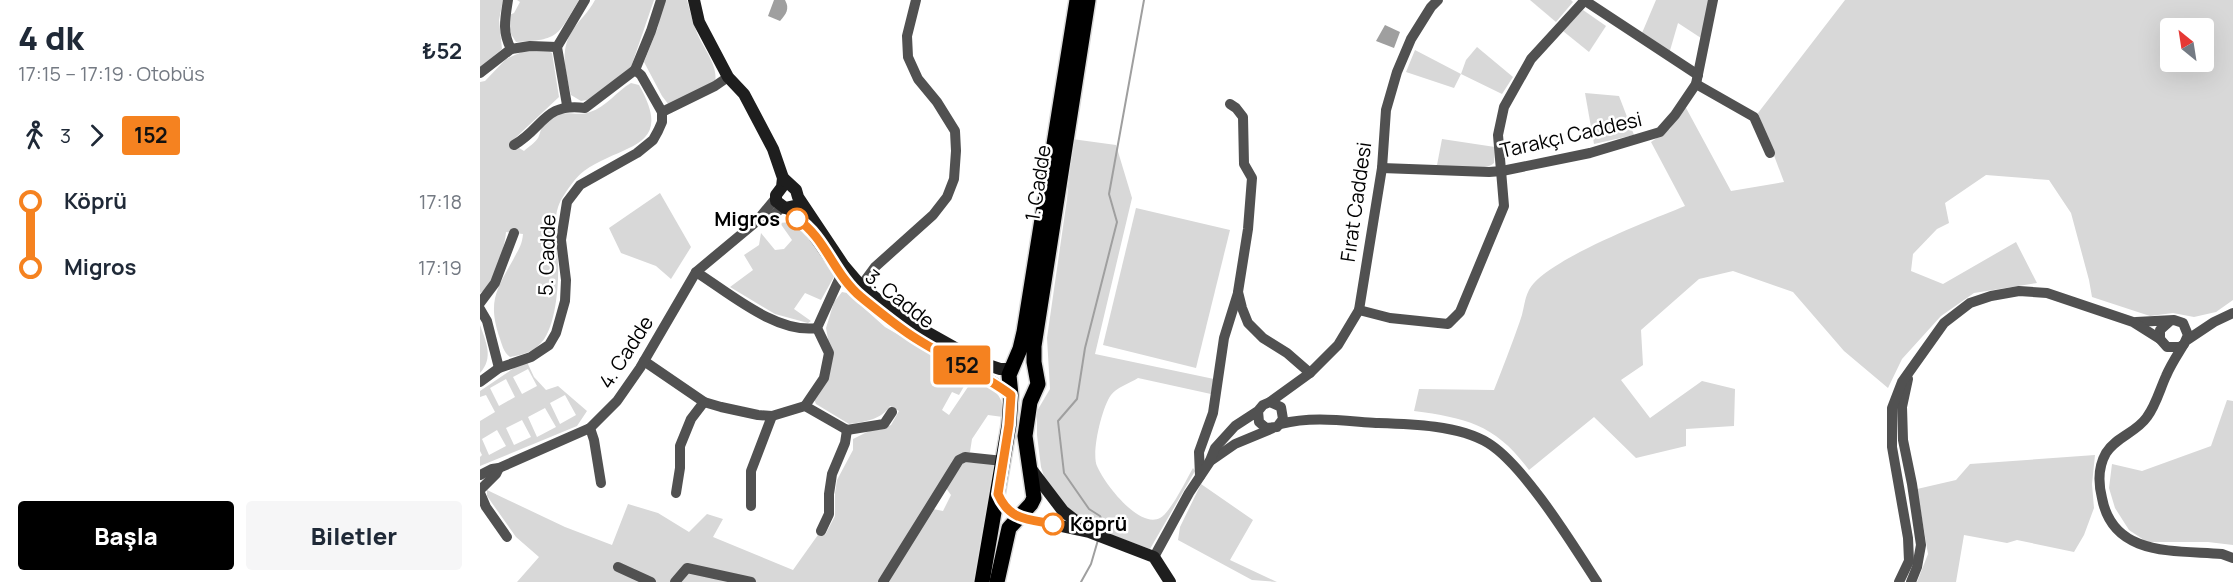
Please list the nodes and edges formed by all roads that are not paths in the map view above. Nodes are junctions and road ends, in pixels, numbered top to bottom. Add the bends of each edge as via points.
1 (508, 0) edge
2 (585, 0) edge
3 (660, 0) edge
4 (694, 0) edge
5 (916, 0) edge
6 (1077, 0) edge
7 (1088, 0) edge
8 (1438, 0) edge
9 (1584, 0) edge
10 (1713, 0) edge
11 (556, 47) junction
12 (511, 49) junction
13 (634, 70) junction
14 (480, 73) edge
15 (728, 77) junction
16 (1697, 80) junction
17 (1230, 104) dead end
18 (567, 105) junction
19 (662, 112) junction
20 (514, 145) dead end
21 (1770, 153) dead end
22 (1382, 168) junction
23 (1502, 171) junction
24 (785, 184) junction
25 (798, 197) junction
26 (782, 205) junction
27 (514, 233) dead end
28 (696, 272) junction
29 (841, 275) junction
30 (861, 286) junction
31 (1238, 291) junction
32 (480, 303) edge
33 (480, 309) edge
34 (1359, 310) junction
35 (2233, 313) edge
36 (2170, 321) junction
37 (2133, 322) junction
38 (2214, 322) junction
39 (2182, 323) junction
40 (817, 328) junction
41 (2162, 341) junction
42 (2186, 342) junction
43 (644, 361) junction
44 (499, 368) junction
45 (1011, 369) junction
46 (1911, 371) junction
47 (1036, 373) junction
48 (1310, 373) junction
49 (2166, 375) junction
50 (480, 382) edge
51 (1286, 393) junction
52 (1011, 395) junction
53 (704, 402) junction
54 (1270, 402) junction
55 (805, 406) junction
56 (1282, 409) junction
57 (1258, 411) junction
58 (892, 412) dead end
59 (772, 416) junction
60 (1300, 419) junction
61 (1276, 426) junction
62 (590, 428) junction
63 (847, 430) junction
64 (1003, 461) junction
65 (1209, 463) junction
66 (499, 468) junction
67 (1031, 469) junction
68 (480, 476) edge
69 (1200, 476) junction
70 (601, 483) dead end
71 (480, 490) edge
72 (676, 493) dead end
73 (998, 494) junction
74 (751, 506) dead end
75 (1019, 517) junction
76 (821, 531) dead end
77 (1097, 535) junction
78 (507, 537) dead end
79 (1154, 557) junction
80 (2233, 558) edge
81 (618, 567) dead end
82 (651, 582) edge
83 (675, 582) edge
84 (751, 582) edge
85 (883, 582) edge
86 (982, 582) edge
87 (997, 582) edge
88 (1170, 582) edge
89 (1597, 582) edge
90 (1899, 582) edge
91 (1911, 582) edge

1 - 12 street via 504,23
2 - 11 street
3 - 13 street
4 - 15 main road via 699,22
5 - 30 street via 907,36 908,57 918,79 955,131 954,179 947,197 933,215 875,267
6 - 45 main road, 1. Cadde via 1024,332
7 - 47 main road, 1. Cadde via 1034,346
8 - 22 street, Fırat Caddesi via 1411,39 1396,72 1386,110
9 - 16 street
9 - 23 street via 1531,59 1504,107 1498,135
10 - 16 street, Tarakçı Caddesi
11 - 12 street
11 - 18 street
12 - 14 street
13 - 18 street via 585,108
13 - 19 street
15 - 19 street
15 - 24 main road via 744,94 774,149
16 - 21 street via 1754,117
16 - 23 street, Tarakçı Caddesi via 1660,132 1590,153
17 - 31 street via 1243,117 1244,164 1252,178
18 - 20 street
19 - 44 street, 5. Cadde via 662,123 653,140 638,153 580,185 567,202 561,240 565,301 556,333 541,352
22 - 23 street, Tarakçı Caddesi
22 - 34 street, Fırat Caddesi
23 - 34 street via 1504,206 1460,312 1448,324 1390,318
24 - 25 main road via 796,190
24 - 26 main road via 777,191
25 - 26 main road via 794,206
25 - 30 main road, 3. Cadde
26 - 28 street, 4. Cadde
26 - 29 main road, 3. Cadde via 807,225
27 - 32 street via 495,283
28 - 40 street via 776,321
28 - 43 street, 4. Cadde
29 - 40 street
29 - 52 main road, 3. Cadde via 858,295 912,335
30 - 45 main road, 3. Cadde via 925,331 982,363
31 - 48 street via 1248,323
31 - 69 street via 1224,338 1213,413 1199,452
33 - 44 street
34 - 48 street, Fırat Caddesi via 1338,345
35 - 38 street
36 - 37 street
36 - 39 street
36 - 41 street via 2160,330
37 - 41 street
37 - 46 street via 2048,293 2019,291 1991,296 1970,303 1944,323
38 - 39 street via 2197,326
38 - 42 street
39 - 42 street via 2188,330
40 - 55 street via 829,353 824,378
41 - 42 street via 2171,348
41 - 49 street
42 - 49 street
43 - 53 street
43 - 62 street, 4. Cadde via 617,401
44 - 50 street, 5. Cadde
45 - 47 main road via 1022,365
45 - 52 main road, 1. Cadde
46 - 90 street via 1892,408 1892,447 1909,561
46 - 91 street via 1902,407 1903,440 1921,545
47 - 67 main road, 1. Cadde via 1038,384 1025,436
48 - 51 street, Fırat Caddesi
49 - 80 street via 2149,416 2115,441 2100,466 2099,486 2105,514 2120,534 2147,548
51 - 54 street, Fırat Caddesi
51 - 56 street
52 - 64 main road, 1. Cadde
53 - 59 street
53 - 72 street via 684,432
54 - 56 street
54 - 57 street
55 - 59 street
55 - 63 street
56 - 60 street
56 - 61 street via 1284,415
57 - 61 street via 1262,425
57 - 65 street via 1234,426 1215,448
58 - 63 street via 884,424
59 - 74 street via 751,471
60 - 61 street
60 - 89 street via 1397,423 1459,431 1488,443 1533,490
61 - 65 street via 1235,444
62 - 66 street, 4. Cadde
62 - 70 street
63 - 76 street via 832,474 829,514
64 - 73 main road, 1. Cadde
64 - 85 street via 965,457 959,460
65 - 69 street
66 - 68 street, 4. Cadde
66 - 71 street
67 - 75 main road, 1. Cadde via 1034,498
67 - 77 main road via 1063,511
69 - 79 street
71 - 78 street via 486,507
73 - 75 main road via 1006,510
73 - 86 main road, 1. Cadde
75 - 77 main road
75 - 87 main road, 1. Cadde via 1005,537
77 - 79 main road
79 - 88 main road
81 - 82 street
83 - 84 street via 687,568

